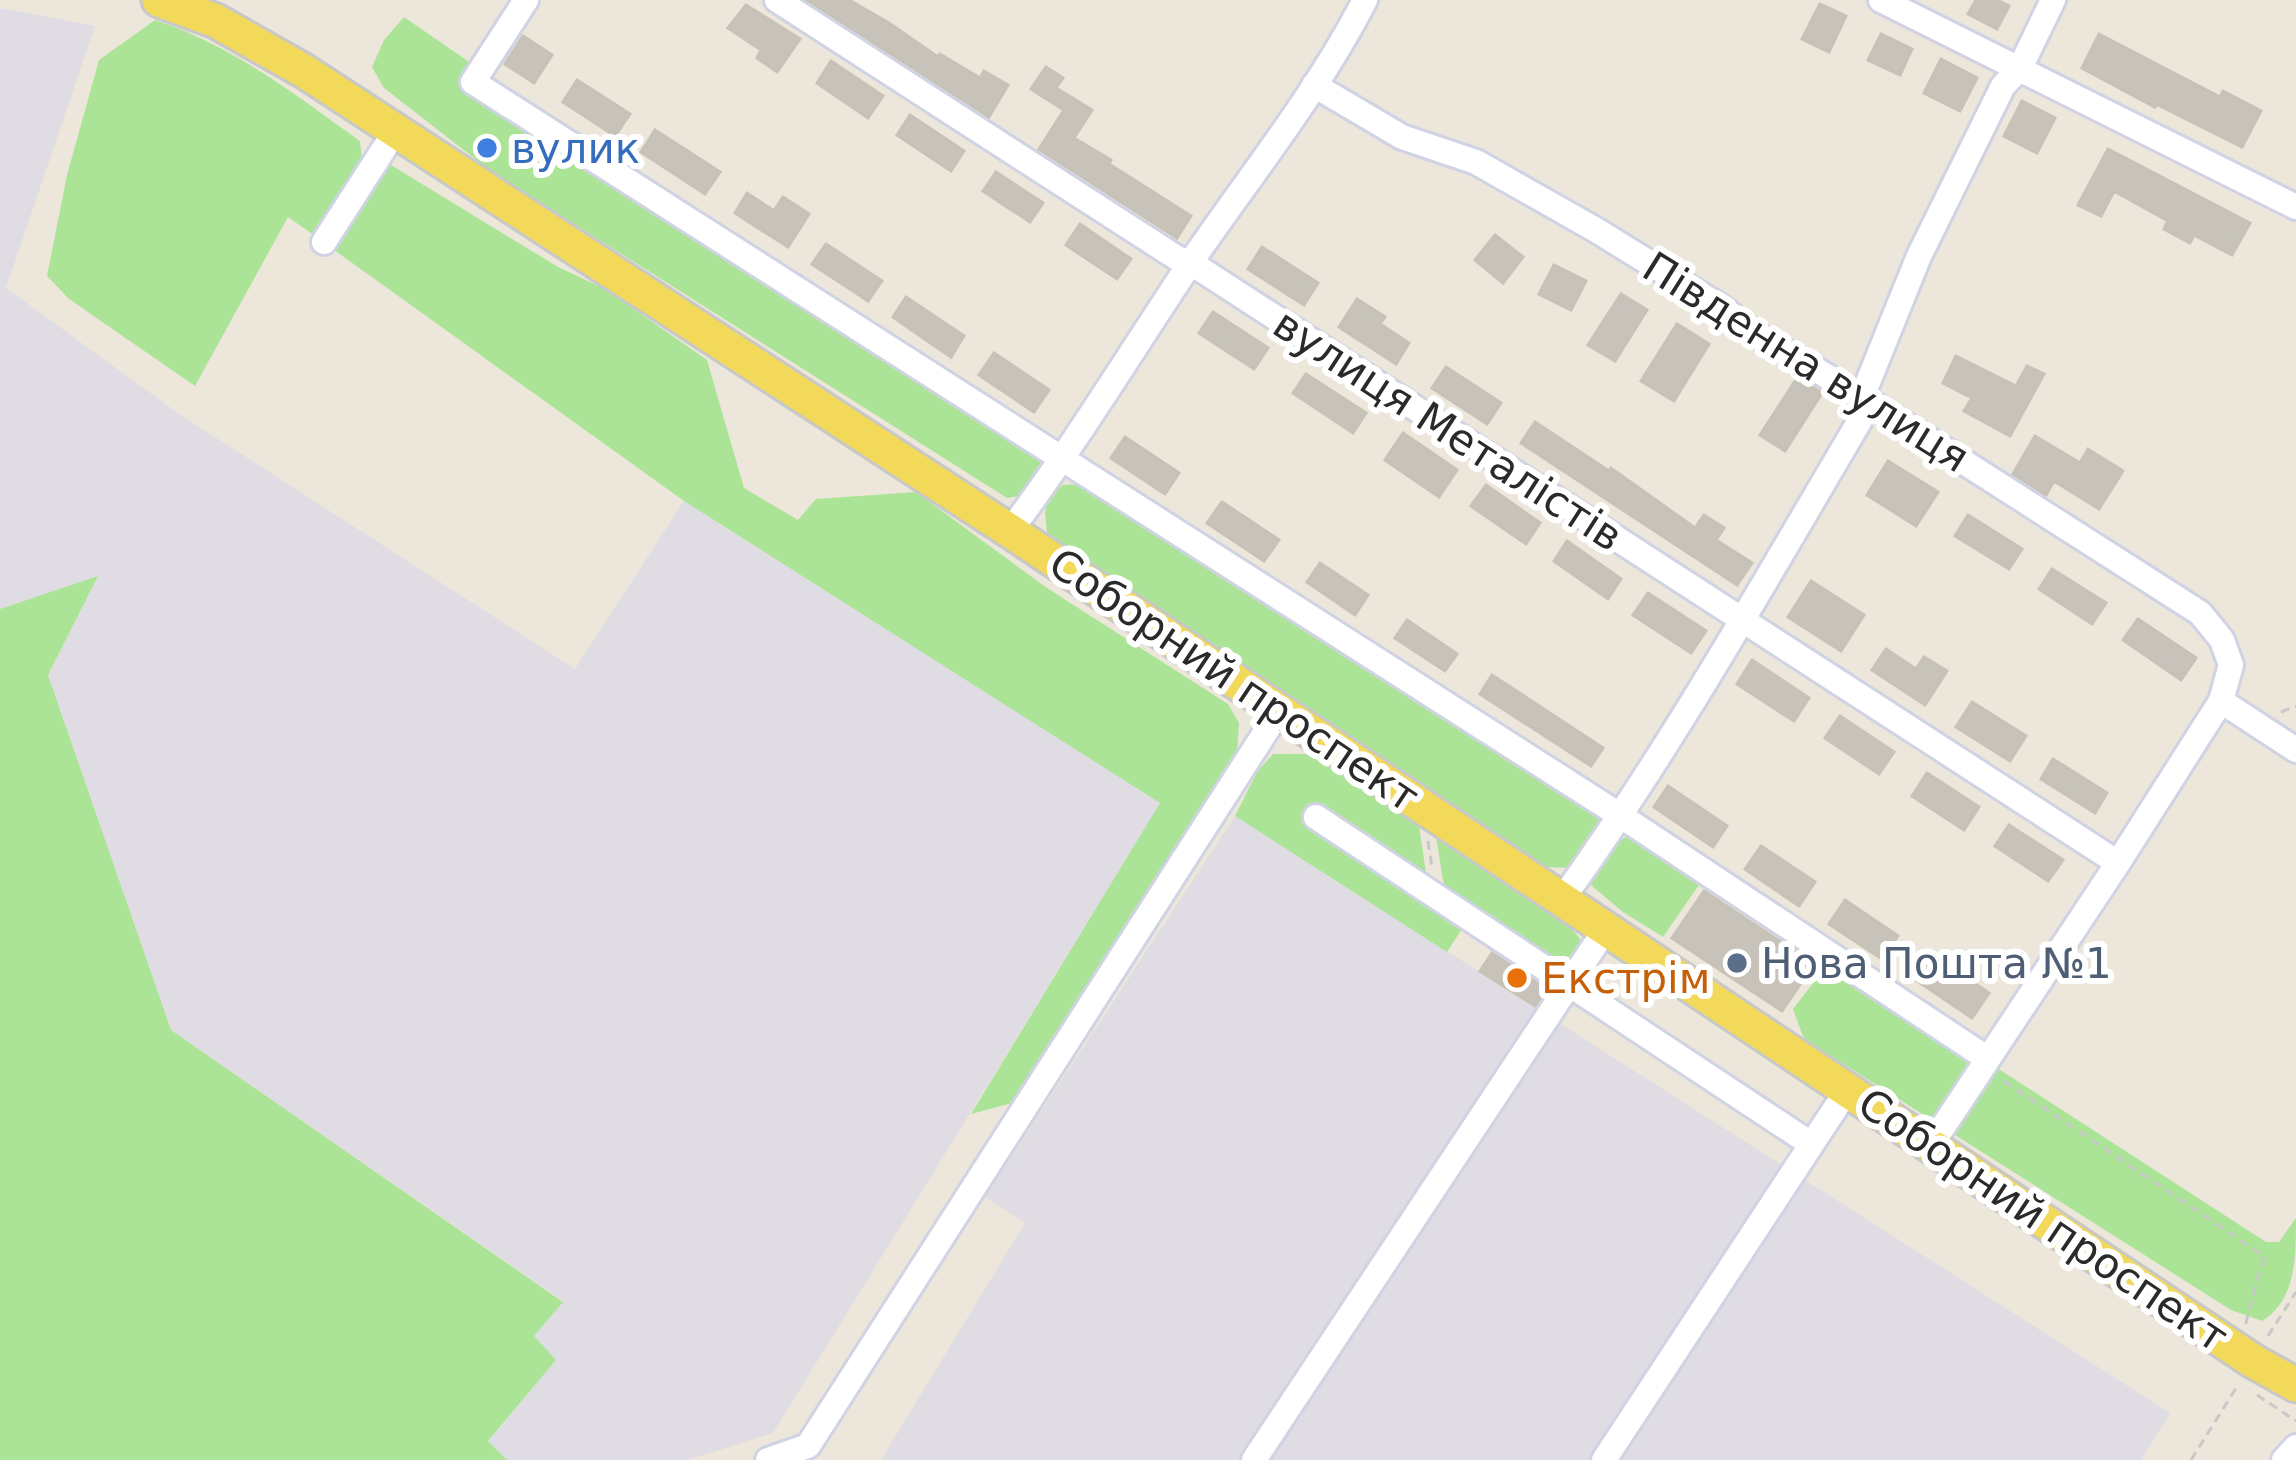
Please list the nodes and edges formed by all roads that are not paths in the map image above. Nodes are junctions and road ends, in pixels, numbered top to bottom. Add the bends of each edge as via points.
1 (158, 0) edge
2 (526, 0) edge
3 (777, 0) edge
4 (1365, 0) edge
5 (1881, 0) edge
6 (2053, 0) edge
7 (2020, 68) junction
8 (1314, 85) junction
9 (396, 130) junction
10 (2296, 207) edge
11 (324, 242) dead end
12 (1191, 263) junction
13 (1862, 397) junction
14 (1064, 459) junction
15 (1010, 531) junction
16 (1742, 620) junction
17 (2221, 701) junction
18 (1280, 711) junction
19 (2296, 750) edge
20 (1622, 816) junction
21 (1316, 817) dead end
22 (2118, 863) junction
23 (1563, 898) junction
24 (1607, 927) junction
25 (1569, 984) junction
26 (1986, 1063) junction
27 (1848, 1089) junction
28 (1811, 1144) junction
29 (1931, 1145) junction
30 (2296, 1385) edge
31 (2296, 1447) edge
32 (768, 1460) edge
33 (1254, 1460) edge
34 (1604, 1460) edge
35 (2284, 1460) edge

1 - 9 main road, Соборний проспект via 216,21
2 - 14 street via 473,82
3 - 12 street, вулиця Металістів
4 - 8 street
5 - 7 street
6 - 7 street
7 - 10 street
7 - 13 street via 2003,86 1919,256
8 - 12 street
8 - 13 street, Південна вулиця via 1402,137 1476,162 1596,230
9 - 11 street
9 - 15 main road, Соборний проспект
12 - 14 street
12 - 16 street, вулиця Металістів
13 - 16 street via 1858,422
13 - 17 street, Південна вулиця via 2200,614 2231,665
14 - 15 street
14 - 20 street
15 - 18 main road, Соборний проспект
16 - 20 street
16 - 22 street, вулиця Металістів
17 - 19 street
17 - 22 street
18 - 23 main road, Соборний проспект
18 - 32 street via 808,1446
20 - 23 street
20 - 26 street
21 - 25 street
22 - 26 street
23 - 24 main road, Соборний проспект
24 - 25 street
24 - 27 main road, Соборний проспект
25 - 28 street
25 - 33 street
26 - 29 street
27 - 28 street
27 - 29 main road, Соборний проспект
28 - 34 street
29 - 30 main road, Соборний проспект
31 - 35 street

